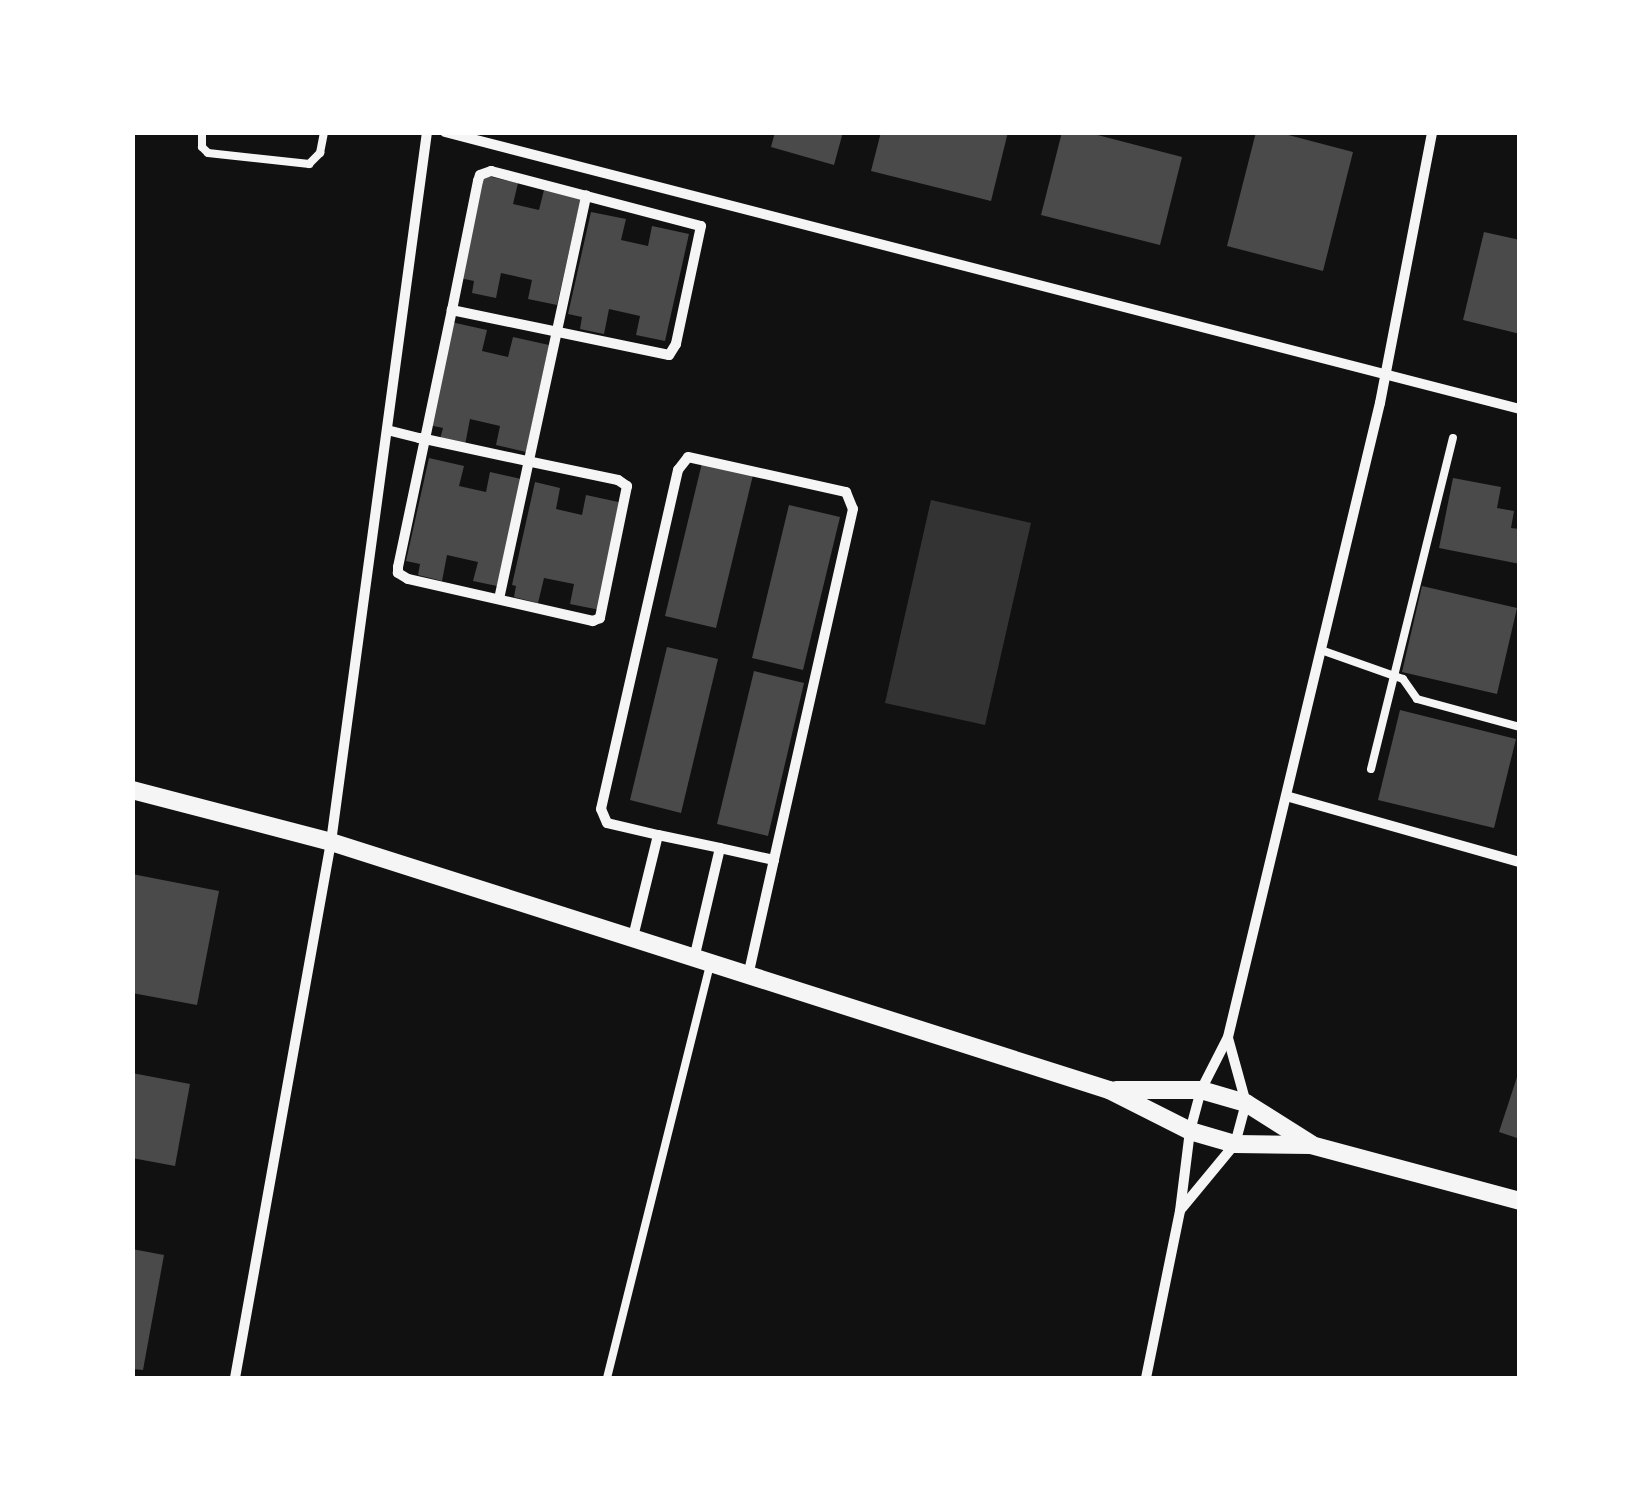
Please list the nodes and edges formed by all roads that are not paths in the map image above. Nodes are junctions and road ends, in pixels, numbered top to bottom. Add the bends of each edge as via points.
1 (202, 132) edge
2 (324, 132) edge
3 (427, 132) edge
4 (445, 132) edge
5 (1432, 132) edge
6 (586, 194) junction
7 (452, 310) junction
8 (555, 332) junction
9 (1387, 372) junction
10 (1520, 409) edge
11 (387, 430) junction
12 (1453, 438) dead end
13 (425, 439) junction
14 (527, 461) junction
15 (499, 600) junction
16 (1321, 650) junction
17 (1393, 676) junction
18 (1520, 727) edge
19 (1370, 769) dead end
20 (132, 790) edge
21 (1286, 796) junction
22 (658, 835) junction
23 (332, 842) junction
24 (720, 848) junction
25 (774, 860) junction
26 (1520, 862) edge
27 (632, 941) junction
28 (702, 963) junction
29 (748, 977) junction
30 (1228, 1037) junction
31 (1109, 1090) junction
32 (1201, 1090) junction
33 (1246, 1103) junction
34 (1190, 1130) junction
35 (1235, 1144) junction
36 (1312, 1144) junction
37 (1520, 1201) edge
38 (1180, 1211) junction
39 (235, 1378) edge
40 (607, 1378) edge
41 (1146, 1378) edge

1 - 2 lane via 208,152 309,164 320,153
3 - 11 street
4 - 9 street
5 - 9 street
6 - 7 street via 491,171 480,175
6 - 8 street
6 - 8 street via 700,223 676,344 663,356
7 - 8 street
7 - 13 street
8 - 14 street
9 - 10 street
9 - 16 street
11 - 13 street
11 - 23 street
12 - 17 lane
13 - 14 street
13 - 15 street via 398,573
14 - 15 street
14 - 15 street via 627,486 608,596 604,613 593,620
16 - 17 lane
16 - 21 street
17 - 18 lane via 1416,700
17 - 19 lane
20 - 23 street
21 - 26 street
21 - 30 street
22 - 24 street
22 - 25 street via 607,823 601,809 678,470 688,457 846,492 854,502
22 - 27 street
23 - 27 street
23 - 39 street
24 - 25 street
24 - 28 street
25 - 29 street
27 - 28 street
28 - 29 street
28 - 40 lane
29 - 31 street
30 - 32 street
30 - 33 street
31 - 32 street
31 - 34 street
32 - 33 street
32 - 34 street
33 - 35 street
33 - 36 street
34 - 35 street
34 - 38 street
35 - 36 street
35 - 38 street
36 - 37 street
38 - 41 street

